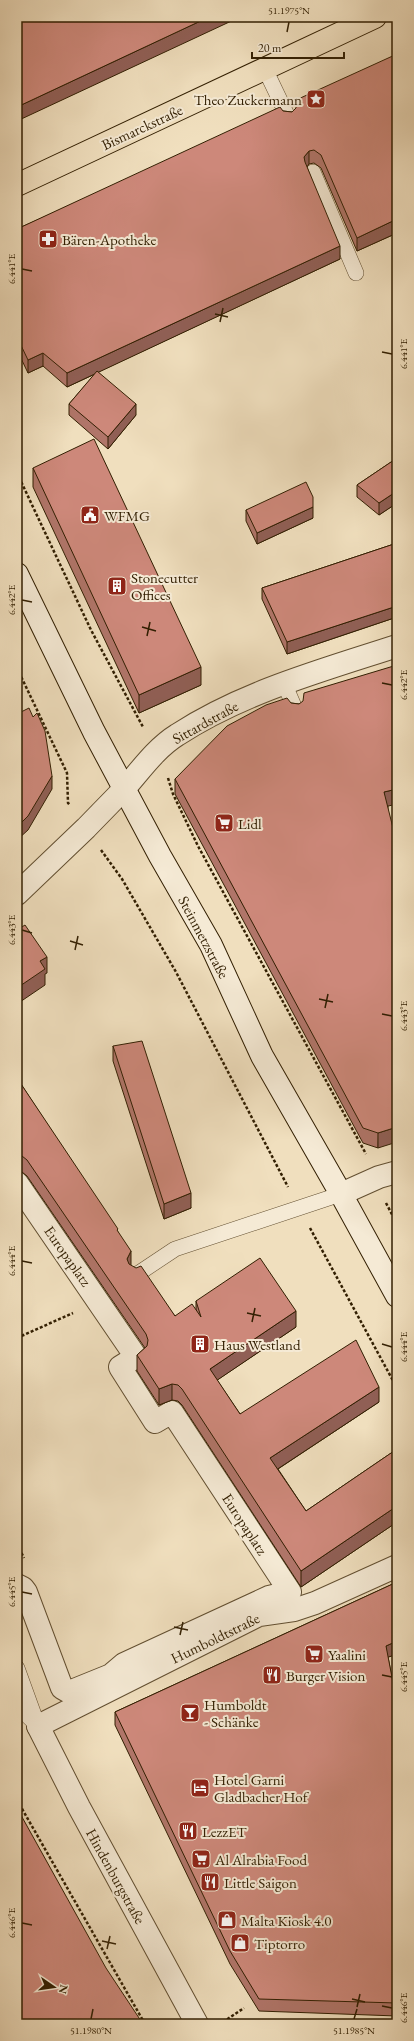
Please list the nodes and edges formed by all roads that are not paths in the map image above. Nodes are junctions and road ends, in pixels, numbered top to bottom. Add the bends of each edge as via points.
1 (375, 17) edge
2 (265, 69) junction
3 (288, 117) edge
4 (313, 172) dead end
5 (17, 185) edge
6 (356, 273) dead end
7 (17, 574) edge
8 (397, 646) edge
9 (284, 684) junction
10 (296, 711) edge
11 (124, 789) junction
12 (17, 894) edge
13 (388, 1175) edge
14 (17, 1183) edge
15 (341, 1194) junction
16 (136, 1275) edge
17 (397, 1296) edge
18 (397, 1566) edge
19 (17, 1585) edge
20 (17, 1668) edge
21 (17, 1706) edge
22 (38, 1726) junction
23 (197, 2024) edge

1 - 2 main road, Bismarckstraße
2 - 3 lane
2 - 5 main road, Bismarckstraße
4 - 6 lane
7 - 11 street, Steinmetzstraße via 84,714
8 - 9 street, Sittardstraße
9 - 10 lane
9 - 11 street, Sittardstraße via 236,703 177,735
11 - 12 street, Sittardstraße
11 - 15 street, Steinmetzstraße via 211,945 262,1056
13 - 15 street
14 - 19 street, Europaplatz via 136,1357 120,1368 155,1422 172,1412 290,1592 269,1597 124,1664 111,1675 69,1692 62,1688 26,1592
15 - 16 lane via 175,1250
15 - 17 street, Steinmetzstraße
18 - 22 street, Humboldtstraße via 315,1603 294,1610 259,1615
20 - 22 lane
21 - 22 lane
22 - 23 street, Hindenburgstraße

